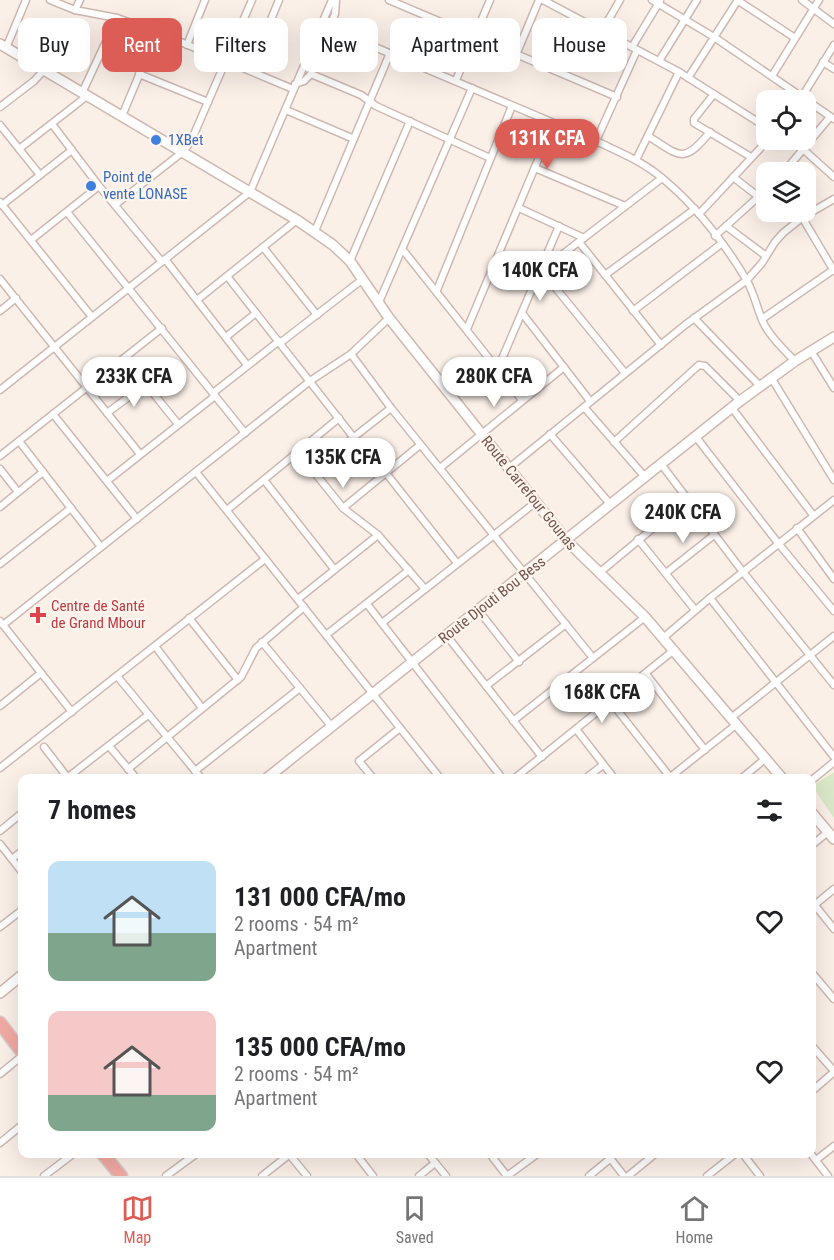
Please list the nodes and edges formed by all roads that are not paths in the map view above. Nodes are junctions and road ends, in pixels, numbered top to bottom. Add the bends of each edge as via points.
1 (26, 0) edge
2 (50, 0) edge
3 (80, 0) edge
4 (195, 0) edge
5 (252, 0) edge
6 (279, 0) edge
7 (334, 0) edge
8 (389, 0) edge
9 (490, 0) edge
10 (541, 0) edge
11 (563, 0) edge
12 (620, 0) edge
13 (697, 0) edge
14 (738, 0) edge
15 (802, 0) edge
16 (819, 0) edge
17 (657, 1) edge
18 (204, 2) edge
19 (558, 8) junction
20 (814, 9) junction
21 (75, 10) junction
22 (117, 18) edge
23 (244, 18) edge
24 (272, 18) edge
25 (325, 18) edge
26 (334, 18) edge
27 (430, 18) edge
28 (483, 18) edge
29 (578, 18) edge
30 (610, 18) edge
31 (685, 18) junction
32 (834, 24) edge
33 (714, 37) junction
34 (795, 38) junction
35 (182, 43) edge
36 (627, 44) edge
37 (187, 45) junction
38 (520, 45) edge
39 (834, 45) edge
40 (2, 46) edge
41 (194, 48) edge
42 (378, 48) edge
43 (635, 48) junction
44 (390, 53) joint
45 (102, 54) edge
46 (18, 55) edge
47 (520, 56) edge
48 (659, 61) junction
49 (823, 63) junction
50 (834, 69) edge
51 (42, 72) edge
52 (47, 72) edge
53 (220, 72) edge
54 (255, 72) edge
55 (300, 72) edge
56 (435, 72) edge
57 (460, 72) edge
58 (679, 72) junction
59 (139, 74) joint
60 (311, 74) joint
61 (772, 76) junction
62 (688, 78) junction
63 (456, 81) junction
64 (294, 87) junction
65 (472, 88) junction
66 (790, 90) edge
67 (806, 90) edge
68 (85, 94) junction
69 (714, 94) junction
70 (617, 97) junction
71 (208, 102) junction
72 (370, 102) junction
73 (512, 106) junction
74 (0, 107) edge
75 (816, 108) edge
76 (286, 110) junction
77 (122, 116) junction
78 (832, 118) edge
79 (410, 121) junction
80 (756, 121) edge
81 (52, 124) junction
82 (553, 124) junction
83 (0, 125) edge
84 (710, 132) junction
85 (648, 135) junction
86 (816, 136) edge
87 (354, 139) junction
88 (451, 139) junction
89 (596, 141) junction
90 (19, 149) junction
91 (72, 150) junction
92 (759, 150) edge
93 (804, 150) joint
94 (184, 151) junction
95 (752, 157) junction
96 (490, 158) junction
97 (636, 160) junction
98 (793, 162) edge
99 (535, 168) junction
100 (40, 175) junction
101 (833, 175) edge
102 (733, 177) junction
103 (662, 178) junction
104 (99, 186) junction
105 (250, 192) junction
106 (756, 194) edge
107 (756, 199) edge
108 (834, 199) edge
109 (3, 205) edge
110 (115, 205) junction
111 (625, 206) junction
112 (816, 207) edge
113 (519, 208) junction
114 (697, 211) junction
115 (67, 212) junction
116 (0, 215) edge
117 (297, 220) junction
118 (793, 222) edge
119 (805, 222) edge
120 (559, 226) junction
121 (726, 226) junction
122 (315, 231) junction
123 (715, 236) junction
124 (31, 240) junction
125 (582, 240) junction
126 (721, 244) junction
127 (263, 247) junction
128 (403, 250) junction
129 (766, 256) junction
130 (163, 260) junction
131 (350, 261) junction
132 (544, 262) junction
133 (541, 270) junction
134 (833, 271) edge
135 (605, 275) junction
136 (227, 276) junction
137 (0, 279) edge
138 (363, 279) junction
139 (747, 280) junction
140 (129, 288) junction
141 (436, 290) junction
142 (16, 298) junction
143 (197, 300) junction
144 (379, 303) junction
145 (633, 310) junction
146 (0, 311) edge
147 (256, 313) junction
148 (522, 313) junction
149 (317, 315) junction
150 (92, 317) junction
151 (389, 318) junction
152 (694, 318) junction
153 (762, 319) junction
154 (162, 328) junction
155 (467, 329) junction
156 (226, 337) junction
157 (834, 337) edge
158 (279, 342) junction
159 (661, 345) junction
160 (54, 347) junction
161 (811, 351) junction
162 (351, 354) junction
163 (125, 358) junction
164 (795, 361) junction
165 (247, 364) junction
166 (564, 367) junction
167 (498, 368) junction
168 (625, 373) junction
169 (771, 379) junction
170 (310, 381) junction
171 (146, 384) junction
172 (760, 386) junction
173 (87, 387) junction
174 (834, 388) edge
175 (0, 390) edge
176 (214, 394) junction
177 (522, 400) junction
178 (590, 401) junction
179 (740, 401) junction
180 (584, 406) junction
181 (390, 408) junction
182 (732, 408) junction
183 (107, 413) junction
184 (53, 414) junction
185 (339, 418) junction
186 (178, 424) junction
187 (245, 433) junction
188 (481, 434) junction
189 (550, 434) junction
190 (696, 437) junction
191 (354, 438) junction
192 (19, 441) junction
193 (614, 442) junction
194 (420, 445) junction
195 (298, 452) junction
196 (140, 454) junction
197 (0, 456) edge
198 (661, 464) junction
199 (440, 468) junction
200 (508, 468) junction
201 (0, 469) edge
202 (312, 470) junction
203 (43, 472) junction
204 (196, 472) junction
205 (386, 473) junction
206 (645, 477) junction
207 (264, 480) junction
208 (834, 480) edge
209 (107, 481) junction
210 (18, 492) junction
211 (687, 500) junction
212 (834, 500) edge
213 (536, 502) junction
214 (611, 505) junction
215 (0, 507) edge
216 (71, 508) junction
217 (343, 508) junction
218 (227, 510) junction
219 (813, 515) junction
220 (137, 519) junction
221 (797, 528) junction
222 (378, 535) junction
223 (714, 535) junction
224 (493, 536) junction
225 (638, 539) junction
226 (567, 541) junction
227 (778, 543) junction
228 (101, 547) junction
229 (265, 559) junction
230 (457, 563) junction
231 (0, 564) edge
232 (334, 569) junction
233 (409, 570) junction
234 (743, 572) junction
235 (599, 573) junction
236 (666, 573) junction
237 (524, 575) junction
238 (834, 579) edge
239 (425, 588) junction
240 (710, 598) junction
241 (298, 599) junction
242 (367, 604) junction
243 (304, 607) junction
244 (695, 610) junction
245 (479, 611) junction
246 (834, 611) edge
247 (645, 617) junction
248 (189, 618) junction
249 (2, 623) edge
250 (382, 623) junction
251 (566, 624) junction
252 (326, 634) junction
253 (447, 636) junction
254 (834, 636) edge
255 (663, 638) junction
256 (262, 642) junction
257 (155, 645) junction
258 (674, 650) junction
259 (811, 654) junction
260 (593, 658) junction
261 (519, 662) junction
262 (412, 663) junction
263 (41, 673) junction
264 (646, 674) junction
265 (117, 675) junction
266 (238, 680) junction
267 (776, 683) junction
268 (834, 685) edge
269 (486, 686) junction
270 (300, 688) junction
271 (373, 694) junction
272 (611, 702) junction
273 (0, 705) edge
274 (202, 708) junction
275 (72, 712) junction
276 (148, 715) junction
277 (513, 721) junction
278 (734, 721) junction
279 (332, 727) junction
280 (400, 728) junction
281 (576, 729) junction
282 (166, 736) junction
283 (109, 746) junction
284 (44, 747) dead end
285 (705, 750) junction
286 (542, 757) junction
287 (834, 757) edge
288 (765, 759) junction
289 (834, 762) edge
290 (603, 765) junction
291 (0, 768) edge
292 (128, 769) junction
293 (195, 771) junction
294 (65, 774) edge
295 (73, 774) edge
296 (132, 774) edge
297 (198, 774) edge
298 (275, 774) edge
299 (370, 774) edge
300 (437, 774) edge
301 (499, 774) edge
302 (520, 774) edge
303 (591, 774) edge
304 (611, 774) edge
305 (666, 774) edge
306 (674, 774) edge
307 (747, 774) edge
308 (778, 774) edge
309 (816, 777) edge
310 (18, 816) edge
311 (816, 818) edge
312 (0, 831) edge
313 (831, 835) edge
314 (816, 843) edge
315 (1, 847) edge
316 (18, 854) edge
317 (12, 859) junction
318 (18, 867) edge
319 (834, 889) edge
320 (816, 904) edge
321 (816, 909) edge
322 (18, 913) edge
323 (0, 927) edge
324 (834, 929) edge
325 (18, 978) edge
326 (816, 978) edge
327 (0, 993) edge
328 (834, 999) edge
329 (0, 1023) edge
330 (18, 1048) edge
331 (816, 1051) edge
332 (18, 1058) edge
333 (834, 1072) edge
334 (0, 1074) edge
335 (816, 1088) edge
336 (18, 1128) edge
337 (0, 1143) edge
338 (834, 1146) edge
339 (68, 1158) edge
340 (106, 1158) edge
341 (191, 1158) edge
342 (284, 1158) edge
343 (292, 1158) edge
344 (359, 1158) edge
345 (431, 1158) edge
346 (493, 1158) edge
347 (532, 1158) edge
348 (607, 1158) edge
349 (611, 1158) edge
350 (650, 1158) edge
351 (730, 1158) edge
352 (746, 1158) edge
353 (816, 1160) joint
354 (435, 1163) junction
355 (44, 1176) edge
356 (121, 1176) edge
357 (166, 1176) edge
358 (262, 1176) edge
359 (307, 1176) edge
360 (374, 1176) edge
361 (419, 1176) edge
362 (446, 1176) edge
363 (507, 1176) edge
364 (589, 1176) edge
365 (626, 1176) edge
366 (707, 1176) edge
367 (760, 1176) edge
368 (828, 1176) edge

1 - 40 street
2 - 21 street
3 - 21 street
4 - 18 street
5 - 23 street
6 - 24 street
7 - 25 street
7 - 26 street
8 - 27 street
9 - 28 street
10 - 19 street
10 - 38 street
11 - 19 street
12 - 30 street
13 - 31 street
14 - 33 street
14 - 34 street
15 - 20 street
16 - 20 street
17 - 31 street
17 - 43 street
18 - 37 street
19 - 29 street
20 - 32 street
20 - 34 street
21 - 22 street
31 - 33 street
31 - 48 street
33 - 61 street
33 - 62 street
34 - 61 street
35 - 37 street
36 - 43 street
37 - 41 street
39 - 49 street
40 - 46 main road, Route Carrefour Gounas
42 - 44 street
43 - 48 street
43 - 70 street
44 - 72 street
45 - 68 street
47 - 70 street
48 - 58 street
49 - 50 street
49 - 67 street
51 - 74 street
52 - 68 main road, Route Carrefour Gounas
53 - 71 street
54 - 64 street
55 - 64 street
56 - 63 street
57 - 63 street
58 - 62 street
58 - 85 street
59 - 71 street
59 - 77 street
60 - 64 street
60 - 72 street
61 - 66 street
62 - 69 street
63 - 65 street
64 - 76 street
65 - 73 street
65 - 88 street
68 - 77 main road, Route Carrefour Gounas
68 - 81 street
69 - 80 street
69 - 84 street via 693,121
70 - 89 street
71 - 94 street
72 - 79 street
72 - 87 street
73 - 82 street
73 - 96 street
75 - 78 street
76 - 87 street
76 - 105 street
77 - 94 main road, Route Carrefour Gounas
78 - 86 street
79 - 88 street
79 - 131 street
81 - 90 street
81 - 91 street
82 - 89 street
82 - 99 street
83 - 90 street
84 - 85 street via 693,152 685,155
84 - 95 street
85 - 97 street
87 - 122 street
88 - 96 street
88 - 128 street
89 - 97 street
90 - 100 street
91 - 100 street
91 - 104 street
92 - 95 street
93 - 98 street
93 - 101 street
94 - 105 main road, Route Carrefour Gounas
94 - 110 street
95 - 102 street
96 - 141 street
97 - 103 street
99 - 111 street
99 - 113 street
100 - 109 street
102 - 106 street
102 - 114 street
103 - 111 street
103 - 114 street
104 - 110 street
104 - 115 street
105 - 117 main road, Route Carrefour Gounas
105 - 130 street
107 - 121 street
108 - 112 street
109 - 116 street
109 - 124 street
110 - 130 street
111 - 125 street
113 - 120 street
113 - 155 street
114 - 123 street
114 - 135 street
115 - 124 street
115 - 140 street
117 - 122 main road, Route Carrefour Gounas
117 - 127 street
118 - 129 street
119 - 134 street
120 - 125 street
120 - 132 street
121 - 123 street
121 - 129 street
122 - 131 main road, Route Carrefour Gounas
123 - 126 street
124 - 150 street
125 - 132 street via 554,260
125 - 135 street
126 - 139 street
126 - 145 street
127 - 136 street
127 - 149 street
128 - 141 street
128 - 144 street
129 - 139 street
130 - 140 street
130 - 143 street
131 - 138 main road, Route Carrefour Gounas
132 - 133 street
133 - 148 street
133 - 168 street
134 - 153 street
135 - 145 street
136 - 143 street
136 - 147 street
137 - 142 street
138 - 144 main road, Route Carrefour Gounas
138 - 149 street
139 - 152 street
139 - 153 street
140 - 150 street
140 - 154 street
141 - 155 street
142 - 146 street
142 - 160 street
143 - 156 street
144 - 151 main road, Route Carrefour Gounas
145 - 159 street
147 - 156 street
147 - 158 street
148 - 166 street
148 - 167 street
149 - 158 street
150 - 160 street
151 - 162 street
151 - 188 main road, Route Carrefour Gounas
152 - 159 street
152 - 172 street
153 - 164 street via 774,341
154 - 163 street
154 - 176 street
155 - 167 street
156 - 165 street
157 - 161 main road, Route Djouti Bou Bess
158 - 165 street
158 - 170 street
159 - 168 street
160 - 173 street
160 - 175 street
161 - 164 main road, Route Djouti Bou Bess
161 - 174 street
162 - 170 street
162 - 181 street
163 - 171 street
163 - 173 street
164 - 169 main road, Route Djouti Bou Bess
165 - 176 street
166 - 177 street
166 - 178 street
167 - 177 street
168 - 178 street
169 - 172 main road, Route Djouti Bou Bess
169 - 208 street
170 - 185 street
170 - 187 street
171 - 183 street
171 - 186 street
172 - 179 main road, Route Djouti Bou Bess
173 - 183 street
173 - 184 street
176 - 186 street
176 - 187 street
177 - 188 street
178 - 180 street
179 - 182 main road, Route Djouti Bou Bess
179 - 193 street via 705,366 699,365
180 - 189 street
180 - 193 street
181 - 191 street
181 - 194 street
182 - 190 main road, Route Djouti Bou Bess
182 - 219 street
183 - 196 street
184 - 192 street
184 - 209 street
185 - 191 street
185 - 195 street
186 - 196 street
187 - 204 street
188 - 199 street
188 - 200 main road, Route Carrefour Gounas
189 - 200 street
189 - 214 street
190 - 198 main road, Route Djouti Bou Bess
190 - 227 street
191 - 202 street
192 - 197 street
192 - 203 street
193 - 206 street
194 - 199 street
194 - 205 street
195 - 202 street
195 - 207 street
196 - 209 street
198 - 206 main road, Route Djouti Bou Bess
198 - 211 street
199 - 224 street
200 - 213 main road, Route Carrefour Gounas
201 - 210 street
202 - 217 street
203 - 210 street
203 - 216 street
204 - 218 street
204 - 220 street
205 - 217 street
205 - 230 street
206 - 214 main road, Route Djouti Bou Bess
207 - 218 street
207 - 232 street
209 - 220 street
210 - 215 street
211 - 223 street
211 - 225 street
212 - 219 street
213 - 224 street
213 - 226 main road, Route Carrefour Gounas
214 - 226 main road, Route Djouti Bou Bess
216 - 228 street
216 - 231 street
217 - 222 street
218 - 229 street
219 - 221 street
220 - 228 street
221 - 227 street
221 - 238 street
222 - 232 street
222 - 233 street
223 - 234 street
223 - 236 street
224 - 230 street
224 - 237 street
225 - 235 street
225 - 236 street
226 - 235 main road, Route Carrefour Gounas
226 - 237 main road, Route Djouti Bou Bess
227 - 234 street
227 - 246 street
228 - 249 street
229 - 241 street
229 - 248 street
230 - 239 street
232 - 241 street
233 - 239 street
233 - 242 street
234 - 240 street
234 - 259 street
235 - 247 main road, Route Carrefour Gounas
236 - 244 street
237 - 245 main road, Route Djouti Bou Bess
237 - 251 street
239 - 250 street
240 - 244 street
240 - 267 street
241 - 243 street
242 - 250 street
242 - 252 street
243 - 252 street
243 - 256 street
244 - 255 street
245 - 253 main road, Route Djouti Bou Bess
245 - 261 street
247 - 255 main road, Route Carrefour Gounas
247 - 260 street
248 - 257 street
248 - 266 street
249 - 263 street
250 - 262 street
251 - 260 street
251 - 261 street
252 - 271 street
253 - 262 main road, Route Djouti Bou Bess
253 - 269 street
254 - 259 street
255 - 258 main road, Route Carrefour Gounas
256 - 266 street
256 - 270 street
257 - 265 street
257 - 274 street
258 - 264 street
258 - 278 main road, Route Carrefour Gounas
259 - 267 street
259 - 268 street
260 - 277 street
261 - 269 street
262 - 271 main road, Route Djouti Bou Bess
262 - 301 street
263 - 273 street
263 - 275 street
264 - 272 street
264 - 285 street
265 - 275 street
265 - 276 street
266 - 274 street
267 - 278 street
267 - 287 street
269 - 277 street
270 - 279 street
270 - 293 street
271 - 279 main road, Route Djouti Bou Bess
271 - 280 street
272 - 281 street
272 - 305 street
274 - 282 street
275 - 291 street
276 - 282 street
276 - 283 street
277 - 286 street
278 - 285 street
278 - 288 main road, Route Carrefour Gounas
279 - 298 main road, Route Djouti Bou Bess
280 - 299 street via 359,761
280 - 300 street
281 - 286 street
281 - 290 street
282 - 292 street
282 - 293 street
283 - 292 street
283 - 295 street
284 - 294 street
285 - 306 street
286 - 302 street
288 - 307 street
288 - 308 main road, Route Carrefour Gounas
289 - 309 street
290 - 303 street
290 - 304 street
292 - 296 street
293 - 297 street
310 - 312 street
311 - 313 main road
313 - 314 street
315 - 317 street
316 - 317 street
317 - 318 street
319 - 320 street
321 - 324 street
322 - 323 street
325 - 327 main road
326 - 328 street
329 - 330 highway
331 - 333 street
332 - 334 street
333 - 335 street
336 - 337 street
338 - 353 street
339 - 355 street
340 - 356 highway
341 - 357 street
342 - 358 street
343 - 359 street
344 - 360 street
345 - 354 street
346 - 363 street
347 - 363 street
348 - 364 street
349 - 365 street
350 - 365 street
351 - 366 street
352 - 367 street
353 - 368 street
354 - 361 street
354 - 362 street

